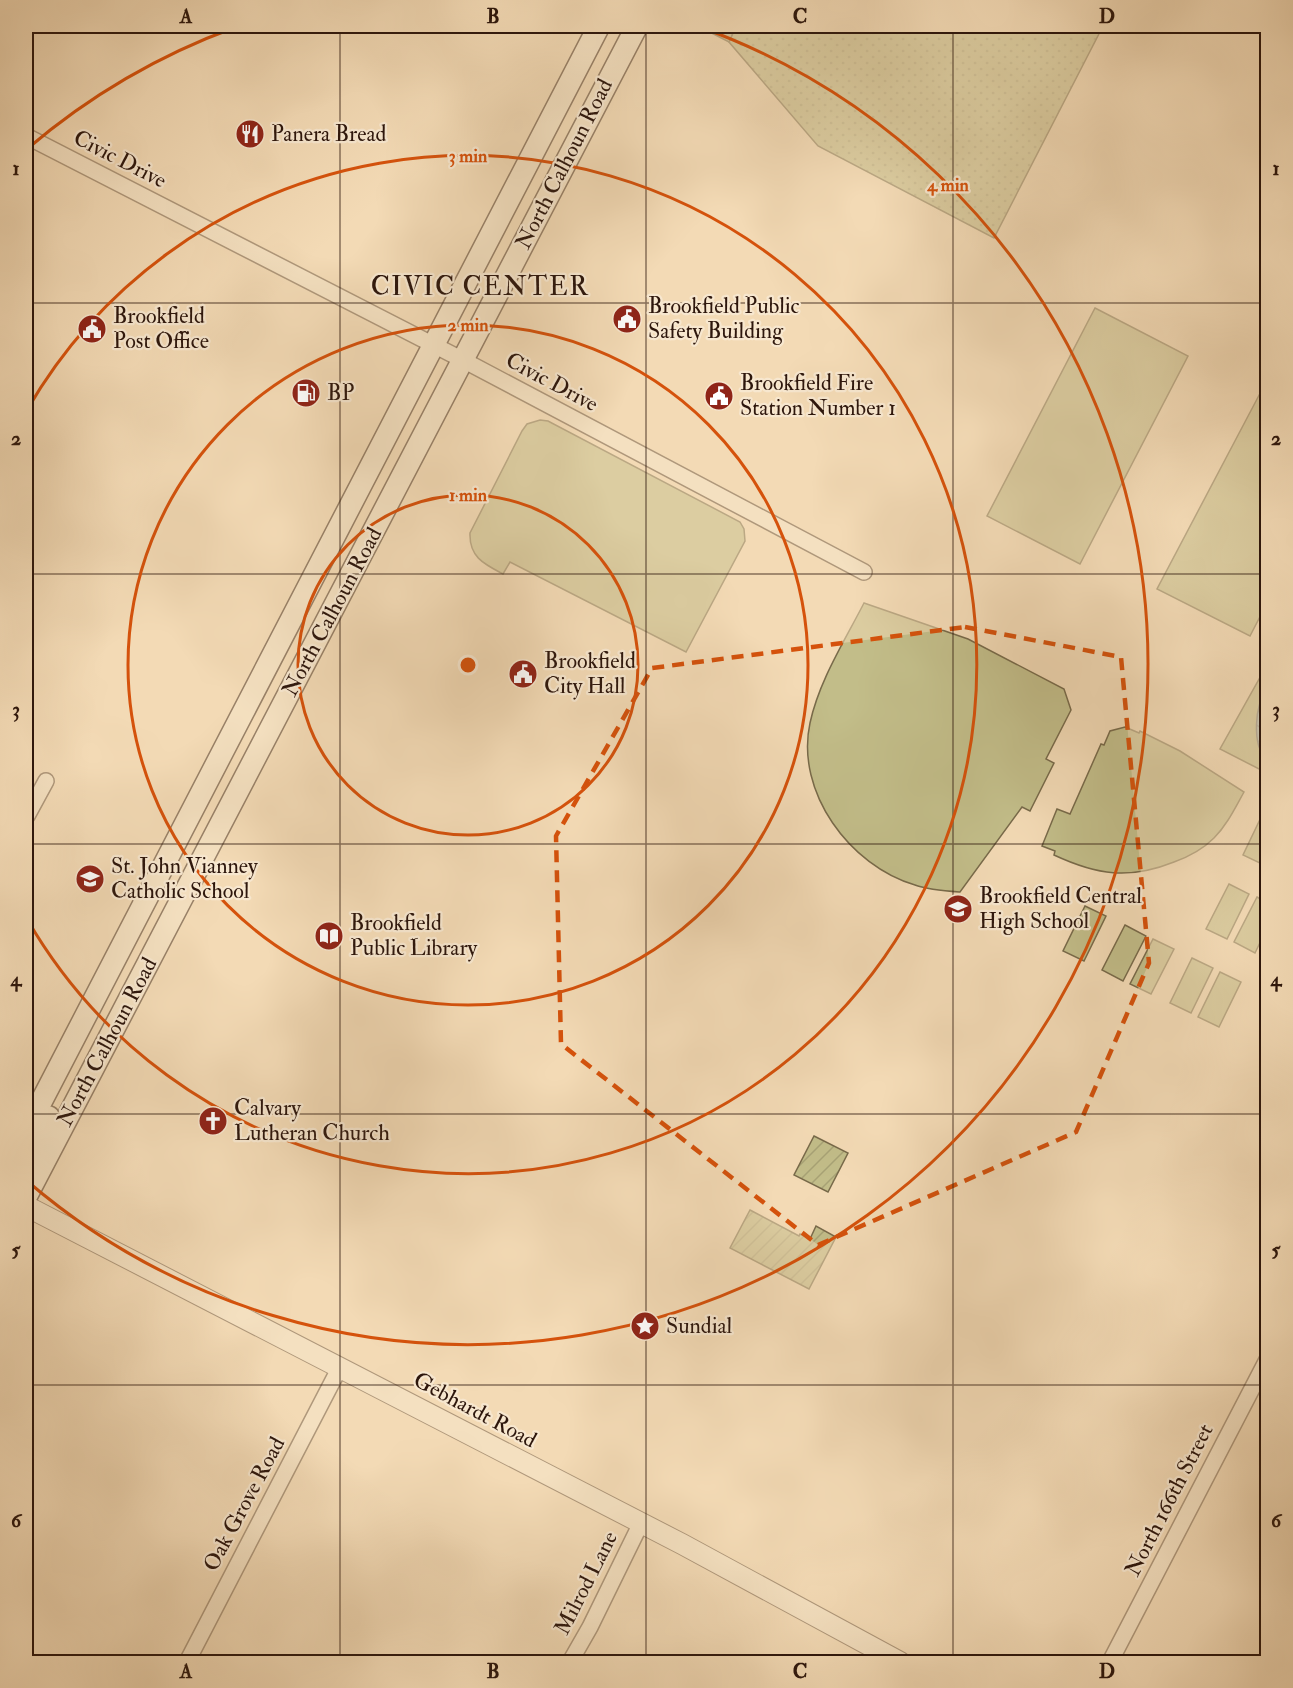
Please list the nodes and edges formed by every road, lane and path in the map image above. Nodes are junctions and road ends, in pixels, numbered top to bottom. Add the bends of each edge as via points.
1 (599, 26) edge
2 (637, 26) edge
3 (26, 136) edge
4 (434, 345) junction
5 (463, 360) junction
6 (864, 572) dead end
7 (46, 781) dead end
8 (27, 816) dead end
9 (83, 1018) junction
10 (26, 1131) edge
11 (26, 1162) edge
12 (26, 1197) edge
13 (26, 1206) edge
14 (1268, 1358) edge
15 (340, 1367) junction
16 (640, 1523) junction
17 (187, 1662) edge
18 (570, 1662) edge
19 (900, 1662) edge
20 (1110, 1662) edge

1 - 4 main road, North Calhoun Road
2 - 5 main road, North Calhoun Road
3 - 4 street, Civic Drive
4 - 5 street, Civic Drive
4 - 9 main road, North Calhoun Road
5 - 6 street, Civic Drive
5 - 12 main road, North Calhoun Road
7 - 8 street
9 - 10 main road, North Calhoun Road
9 - 11 main road via 73,1069
13 - 15 street, Gebhardt Road
14 - 20 street, North 166th Street
15 - 16 street, Gebhardt Road
15 - 17 street, Oak Grove Road
16 - 18 street, Milrod Lane
16 - 19 street, Gebhardt Road

